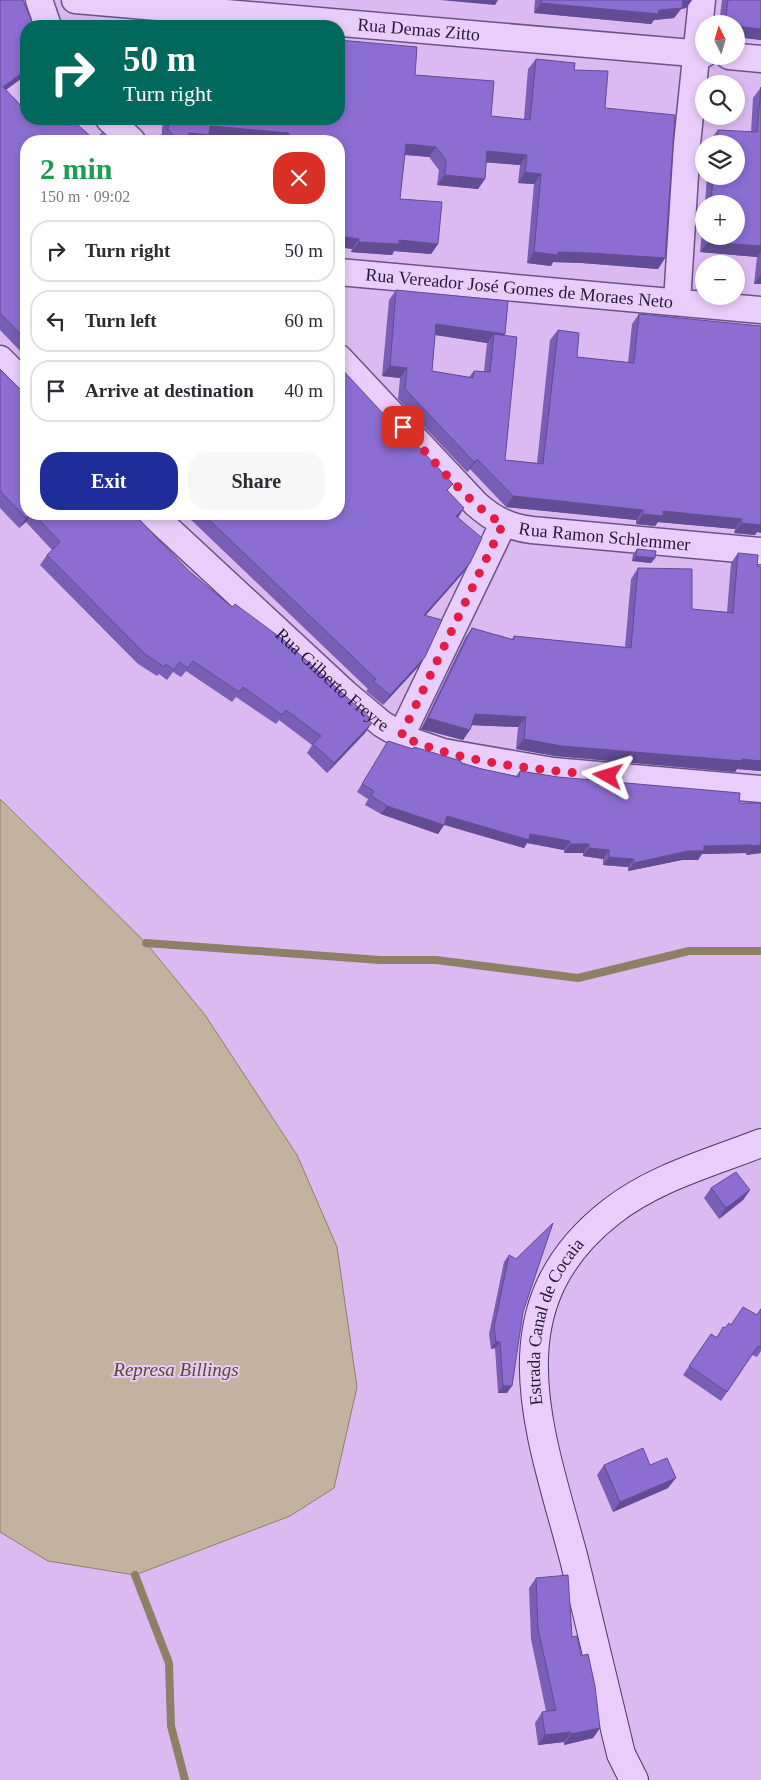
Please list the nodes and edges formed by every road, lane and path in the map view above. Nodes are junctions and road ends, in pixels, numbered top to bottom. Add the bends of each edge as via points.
1 (38, 0) edge
2 (74, 0) edge
3 (702, 0) edge
4 (702, 15) edge
5 (46, 20) edge
6 (306, 20) edge
7 (345, 23) edge
8 (695, 53) edge
9 (745, 58) edge
10 (761, 59) edge
11 (699, 65) edge
12 (115, 125) edge
13 (126, 135) edge
14 (345, 273) edge
15 (677, 302) junction
16 (761, 310) edge
17 (0, 358) edge
18 (345, 364) edge
19 (20, 380) edge
20 (158, 520) edge
21 (503, 524) junction
22 (761, 550) edge
23 (401, 736) junction
24 (761, 789) edge
25 (761, 1143) edge
26 (634, 1780) edge

1 - 5 street
2 - 6 street, Rua Demas Zitto
3 - 4 street
7 - 8 street, Rua Demas Zitto
9 - 10 street
11 - 15 street via 687,144
12 - 13 street
14 - 15 street, Rua Vereador José Gomes de Moraes Neto
15 - 16 street, Rua Vereador José Gomes de Moraes Neto
17 - 19 street
18 - 21 street, Rua Ramon Schlemmer via 476,504
20 - 23 street, Rua Gilberto Freyre via 345,693
21 - 22 street, Rua Ramon Schlemmer via 532,530
21 - 23 street
23 - 24 street, Rua Gilberto Freyre via 443,752 553,771
25 - 26 main road, Estrada Canal de Cocaia via 641,1190 610,1212 576,1244 553,1278 540,1307 535,1330 534,1397 544,1452 621,1754

